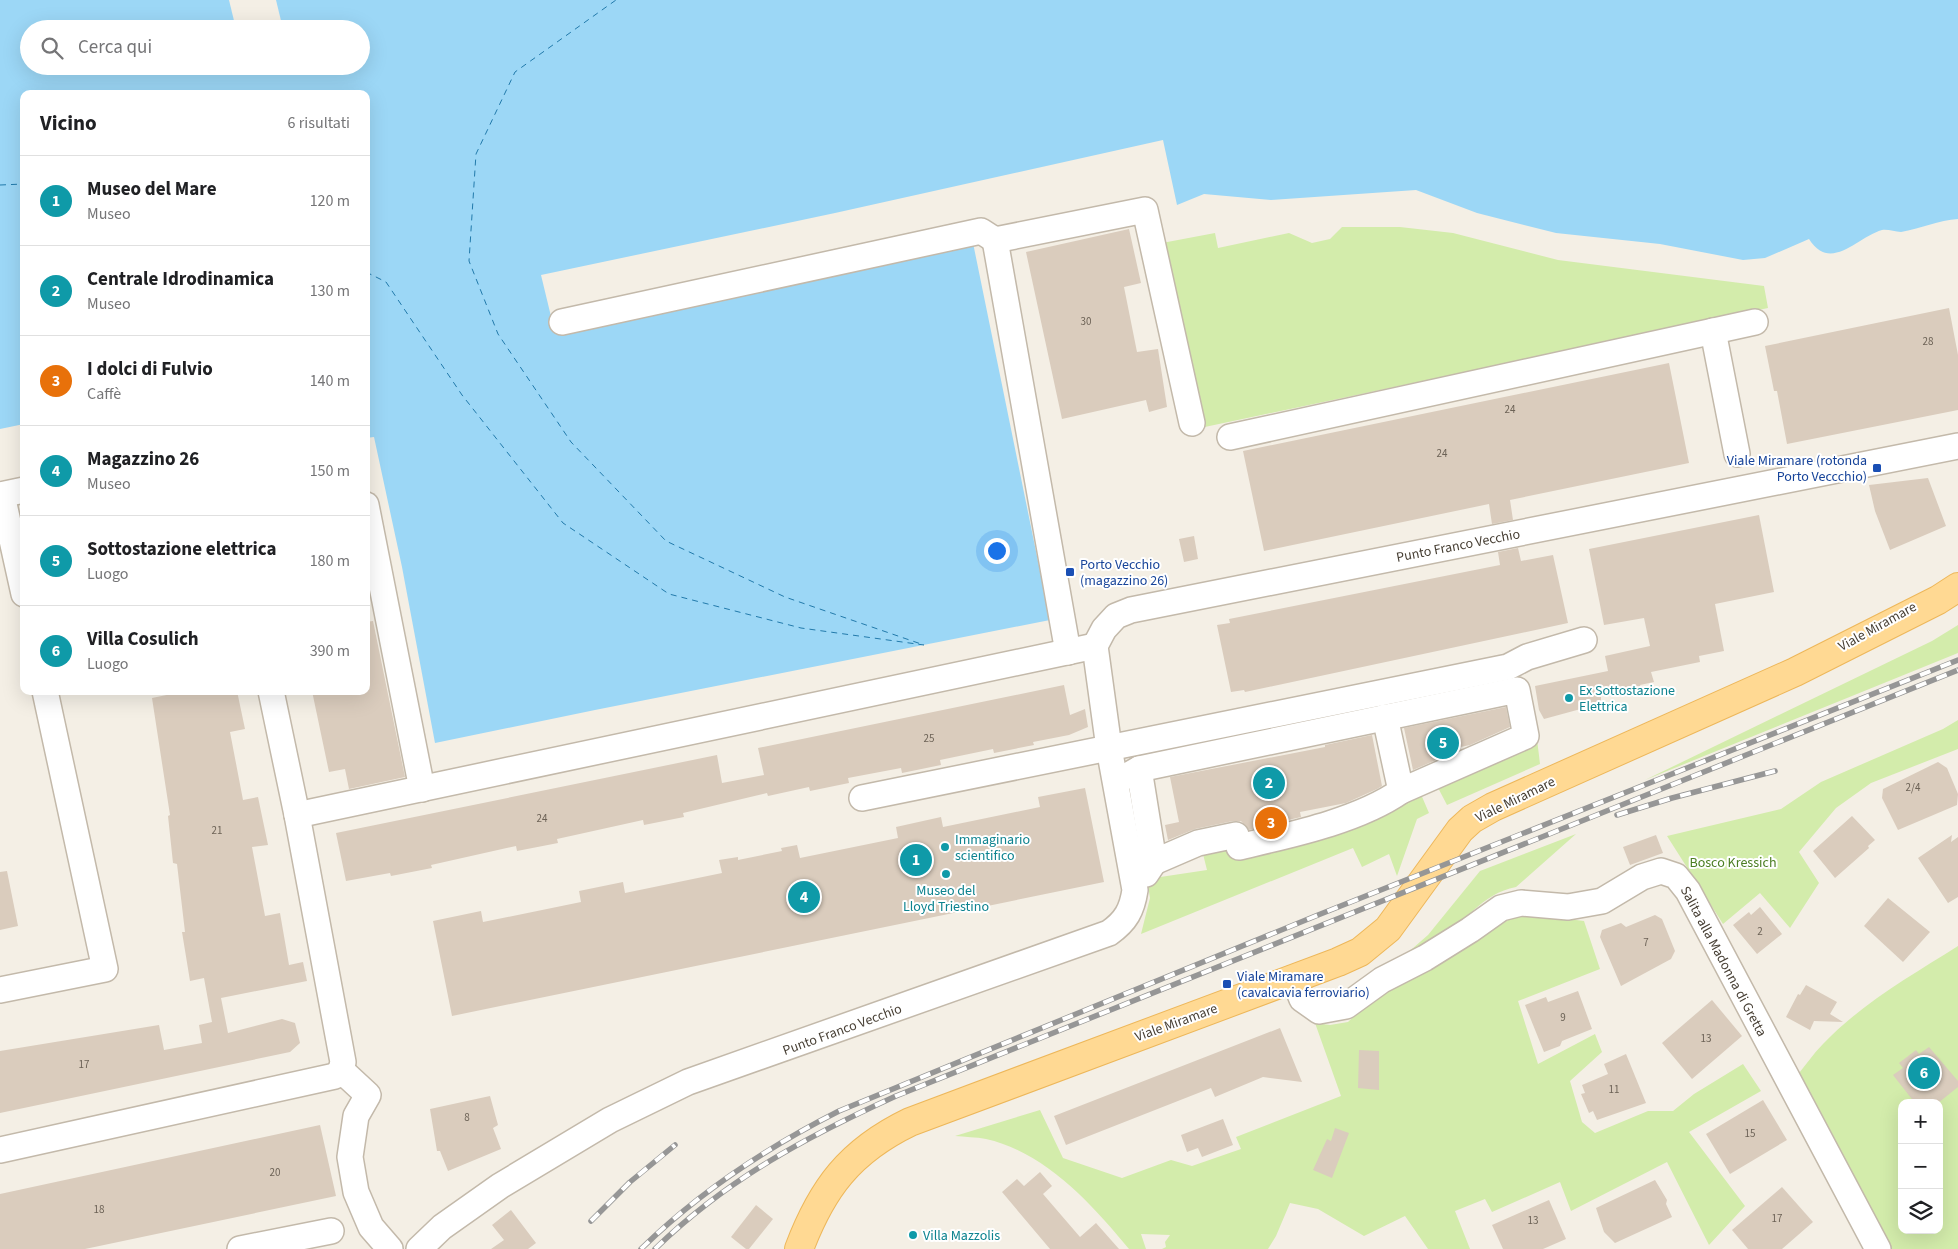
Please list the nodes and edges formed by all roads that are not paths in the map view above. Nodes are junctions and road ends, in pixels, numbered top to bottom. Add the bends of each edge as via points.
1 (995, 240) junction
2 (562, 322) dead end
3 (1755, 322) dead end
4 (1713, 331) junction
5 (1192, 422) dead end
6 (1230, 437) dead end
7 (1951, 449) edge
8 (1737, 454) dead end
9 (9, 493) edge
10 (370, 526) edge
11 (20, 567) edge
12 (1958, 580) edge
13 (1958, 587) edge
14 (1958, 598) edge
15 (1584, 640) dead end
16 (1095, 646) junction
17 (1068, 652) junction
18 (1795, 672) junction
19 (46, 695) edge
20 (272, 695) edge
21 (1385, 717) junction
22 (1109, 748) junction
23 (422, 789) junction
24 (1401, 791) junction
25 (862, 798) dead end
26 (298, 815) junction
27 (1294, 978) junction
28 (0, 990) edge
29 (341, 1070) junction
30 (0, 1150) edge
31 (331, 1231) dead end
32 (240, 1249) edge
33 (390, 1249) edge
34 (419, 1249) edge
35 (800, 1249) edge
36 (1878, 1249) edge

1 - 2 street via 982,230
1 - 5 street via 1145,210
1 - 17 street
3 - 4 street
4 - 6 street
4 - 8 street
7 - 16 street, Punto Franco Vecchio via 1131,610 1116,616
9 - 11 street
10 - 23 street
12 - 18 main road, Viale Miramare
13 - 18 main road, Viale Miramare
14 - 18 main road
15 - 22 street via 1527,657 1508,667
16 - 17 street
16 - 22 street, Punto Franco Vecchio
17 - 23 street
18 - 27 main road, Viale Miramare via 1522,792 1472,819 1449,844 1407,906 1376,941 1338,962
19 - 28 street via 104,969
20 - 26 street
21 - 24 street
21 - 24 street via 1517,690 1526,736 1426,784
21 - 24 street via 1132,773 1148,871 1198,843 1236,834 1239,847 1306,832 1388,800
22 - 25 street
22 - 34 street, Punto Franco Vecchio via 1135,890 1132,908 1119,926 1109,933 688,1082 610,1120 500,1186 442,1226
23 - 26 street
26 - 29 street via 343,1062
27 - 35 main road, Viale Miramare via 888,1132 857,1155 832,1182 811,1219
27 - 36 street, Salita alla Madonna di Gretta via 1302,999 1319,1011 1346,1006 1382,980 1425,958 1501,908 1521,903 1568,907 1602,901 1642,877 1661,871 1676,876 1688,890
29 - 30 street via 327,1078
29 - 33 street via 368,1095 356,1116 350,1157 356,1192 371,1227
31 - 32 street

